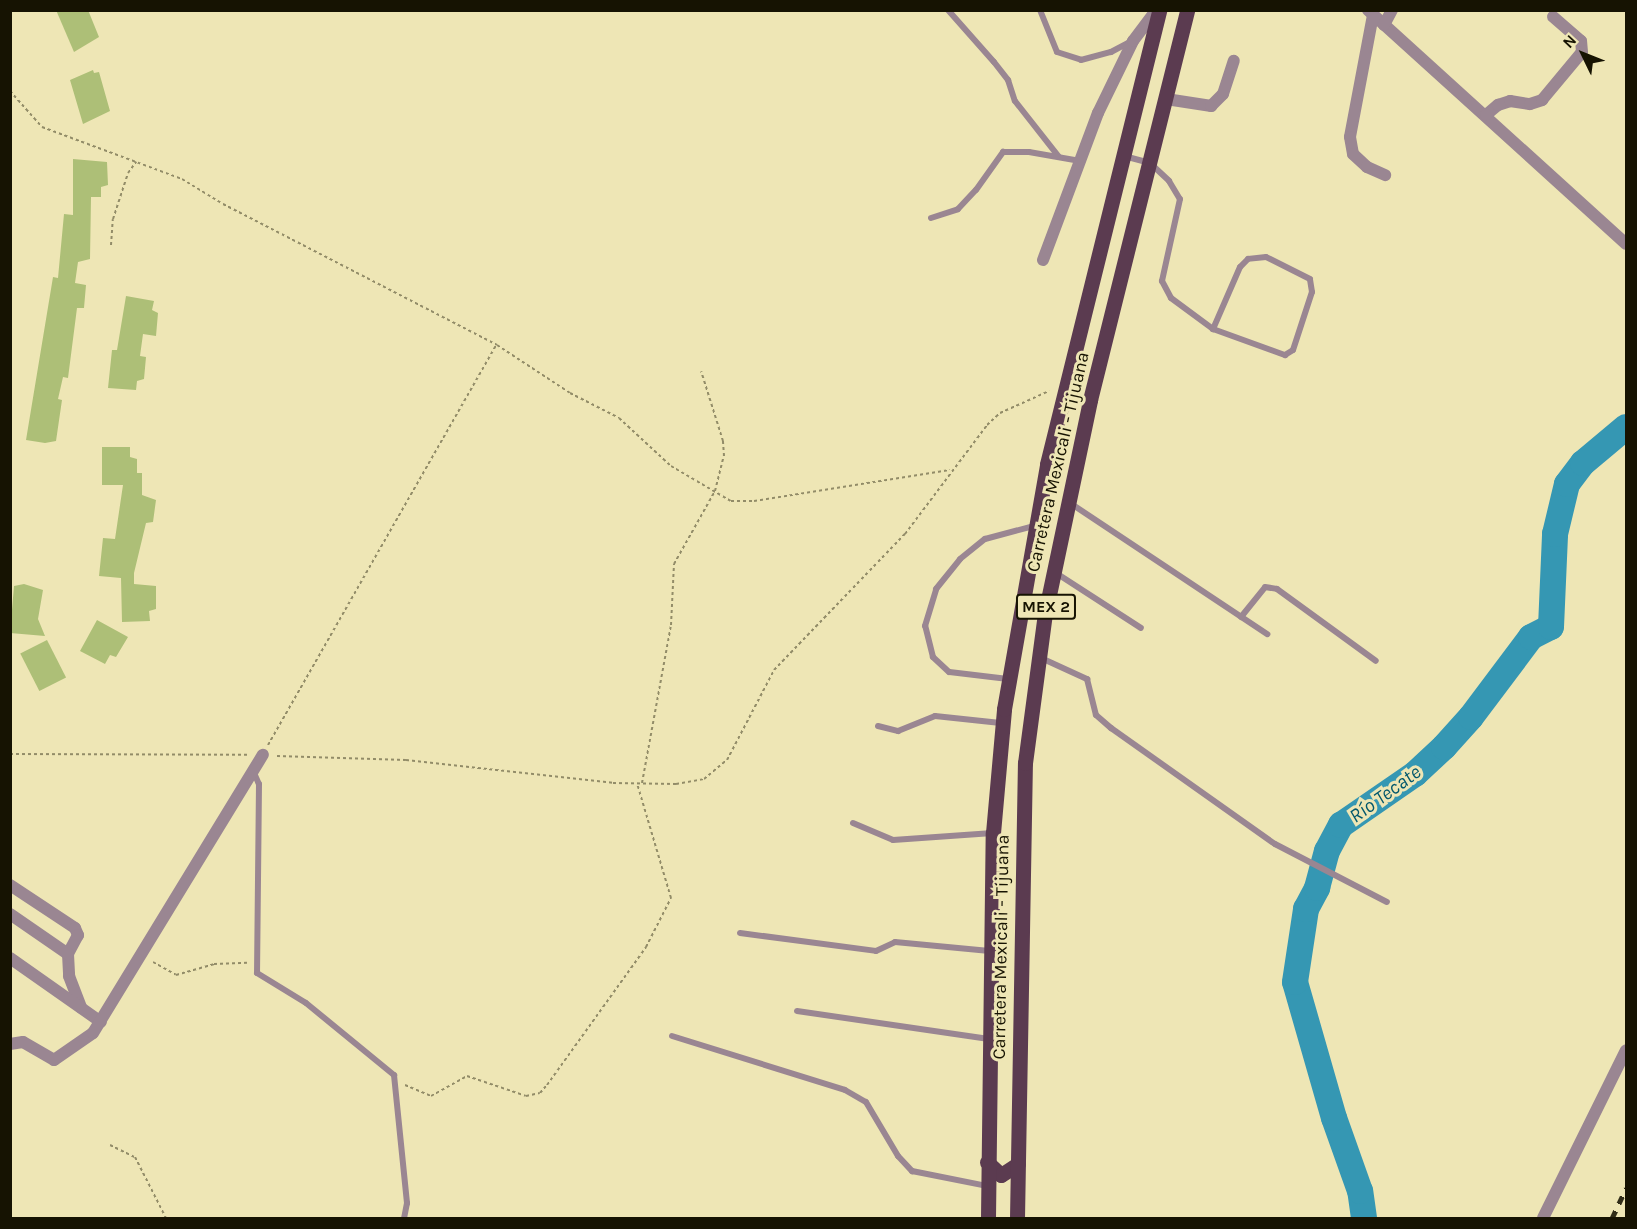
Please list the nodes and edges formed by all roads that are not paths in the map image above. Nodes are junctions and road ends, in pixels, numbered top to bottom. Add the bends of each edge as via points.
1 (948, 10) edge
2 (1040, 10) edge
3 (1157, 10) edge
4 (1187, 10) edge
5 (1392, 10) edge
6 (1370, 13) edge
7 (1553, 17) dead end
8 (1384, 25) junction
9 (1133, 41) junction
10 (1234, 61) dead end
11 (1166, 99) junction
12 (1486, 116) junction
13 (1121, 155) junction
14 (1059, 157) junction
15 (1080, 161) junction
16 (1150, 163) junction
17 (1385, 175) dead end
18 (931, 218) dead end
19 (1626, 244) edge
20 (1043, 260) dead end
21 (1213, 329) junction
22 (1066, 501) junction
23 (1034, 526) junction
24 (1053, 571) junction
25 (1241, 616) junction
26 (1141, 628) dead end
27 (1267, 634) dead end
28 (1039, 657) junction
29 (1376, 661) dead end
30 (1009, 679) junction
31 (1002, 723) junction
32 (878, 726) dead end
33 (263, 755) road end
34 (253, 771) junction
35 (853, 823) dead end
36 (993, 833) junction
37 (10, 885) edge
38 (1387, 902) dead end
39 (10, 914) edge
40 (740, 933) dead end
41 (991, 951) junction
42 (68, 954) junction
43 (10, 958) edge
44 (81, 1008) junction
45 (797, 1011) dead end
46 (101, 1022) junction
47 (672, 1036) dead end
48 (990, 1039) junction
49 (10, 1044) edge
50 (1626, 1050) edge
51 (987, 1162) junction
52 (1018, 1164) junction
53 (987, 1186) junction
54 (405, 1218) edge
55 (988, 1218) edge
56 (1017, 1218) edge
57 (1543, 1218) edge

1 - 14 lane via 1008,80 1015,101
2 - 9 lane via 1057,52 1081,60
3 - 9 street
3 - 13 main road, Carretera Mexicali - Tijuana / MEX 2
4 - 11 main road, Carretera Mexicali - Tijuana / MEX 2
5 - 8 street
6 - 8 street
6 - 17 street via 1350,136 1353,154 1367,167
7 - 12 street via 1581,41 1582,52 1542,100 1530,104 1510,101
8 - 12 street
9 - 15 street
10 - 11 street via 1223,94 1211,106
11 - 16 main road, Carretera Mexicali - Tijuana / MEX 2
12 - 19 street
13 - 16 lane
13 - 23 main road, Carretera Mexicali - Tijuana / MEX 2
14 - 15 lane
14 - 18 lane via 1003,152 958,209
15 - 20 street
16 - 21 lane via 1169,181 1180,199 1162,281 1171,298
16 - 22 main road, Carretera Mexicali - Tijuana / MEX 2
21 - 21 lane via 1285,355 1293,350 1312,292 1310,279 1266,257 1248,259 1240,267
22 - 24 main road, Carretera Mexicali - Tijuana / MEX 2
22 - 25 lane
23 - 30 main road, Carretera Mexicali - Tijuana / MEX 2
23 - 30 lane via 985,539 960,559 936,589 925,626 933,657 949,672
24 - 26 lane
24 - 28 main road, Carretera Mexicali - Tijuana / MEX 2
25 - 27 lane
25 - 29 lane via 1265,587 1277,590
28 - 38 lane via 1087,679 1096,715 1275,844
28 - 52 main road, Carretera Mexicali - Tijuana / MEX 2 via 1025,763
30 - 31 main road, Carretera Mexicali - Tijuana / MEX 2
31 - 32 lane via 935,716 898,731
31 - 36 main road, Carretera Mexicali - Tijuana / MEX 2
33 - 34 street
34 - 46 street
34 - 54 lane via 259,784 255,963 259,977 306,1003 394,1075
35 - 36 lane via 893,840
36 - 41 main road, Carretera Mexicali - Tijuana / MEX 2
37 - 42 street via 75,928 78,935
39 - 42 street
40 - 41 lane via 876,951 895,942
41 - 48 main road, Carretera Mexicali - Tijuana / MEX 2
42 - 44 street via 69,975
43 - 44 street
44 - 46 street
45 - 48 lane
46 - 49 street via 93,1033 54,1060 23,1042
47 - 53 lane via 844,1090 866,1102 898,1156 912,1171
48 - 51 main road, Carretera Mexicali - Tijuana / MEX 2
50 - 57 street
51 - 52 main road via 1001,1175
51 - 53 main road, Carretera Mexicali - Tijuana / MEX 2
52 - 56 main road, Carretera Mexicali - Tijuana / MEX 2
53 - 55 main road, Carretera Mexicali - Tijuana / MEX 2

